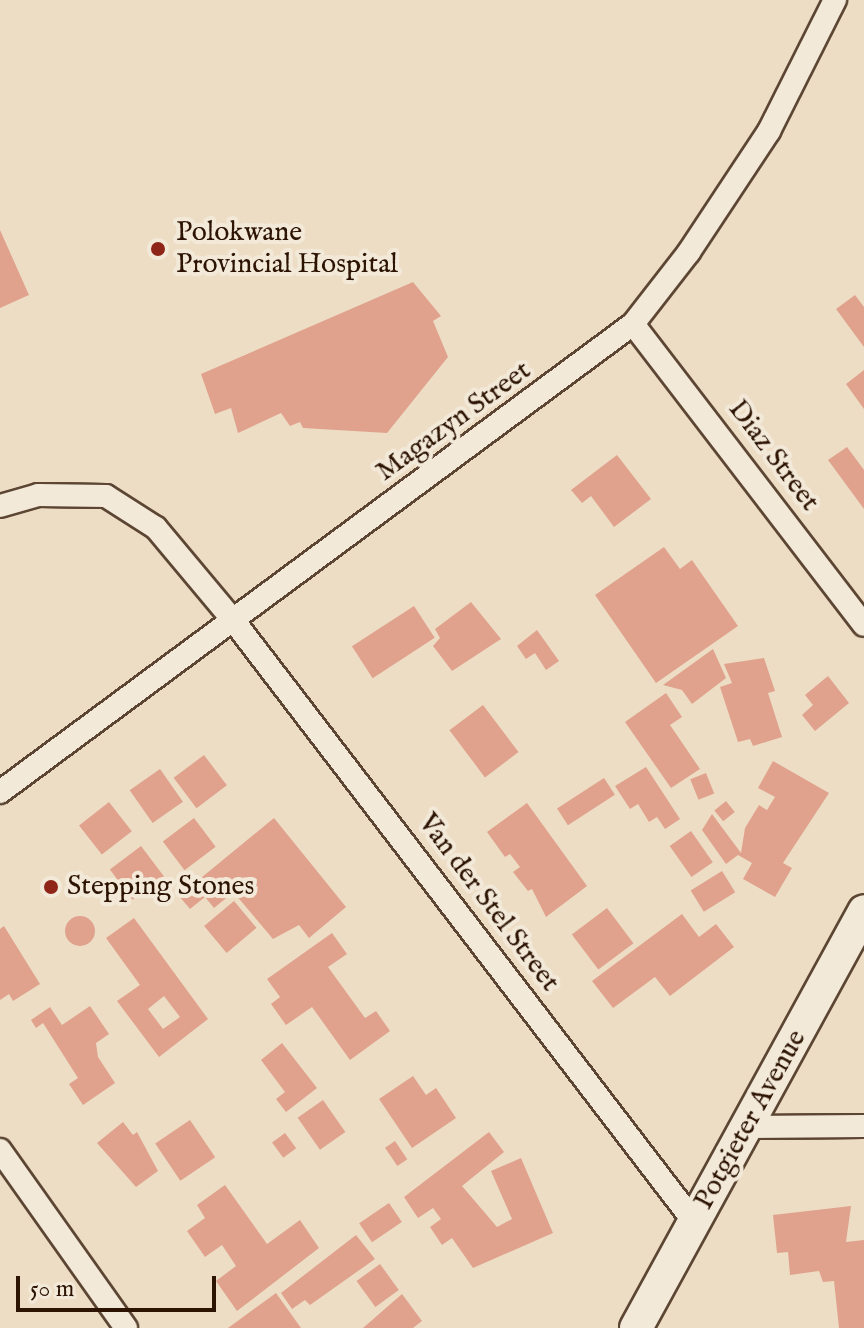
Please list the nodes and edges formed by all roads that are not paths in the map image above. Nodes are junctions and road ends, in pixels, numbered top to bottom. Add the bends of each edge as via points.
1 (835, 0) edge
2 (633, 324) junction
3 (0, 506) edge
4 (233, 620) junction
5 (864, 625) edge
6 (0, 792) edge
7 (864, 911) edge
8 (864, 1126) edge
9 (748, 1127) junction
10 (0, 1150) edge
11 (695, 1223) junction
12 (126, 1328) edge
13 (636, 1328) edge

1 - 2 street, Magazyn Street via 762,143
2 - 4 street, Magazyn Street
2 - 5 street, Diaz Street
3 - 4 street, Van der Stel Street via 68,493 106,496 128,507 187,561
4 - 6 street, Magazyn Street
4 - 11 street, Van der Stel Street
7 - 9 street, Potgieter Avenue
8 - 9 street
9 - 11 street, Potgieter Avenue
10 - 12 street
11 - 13 street, Potgieter Avenue

